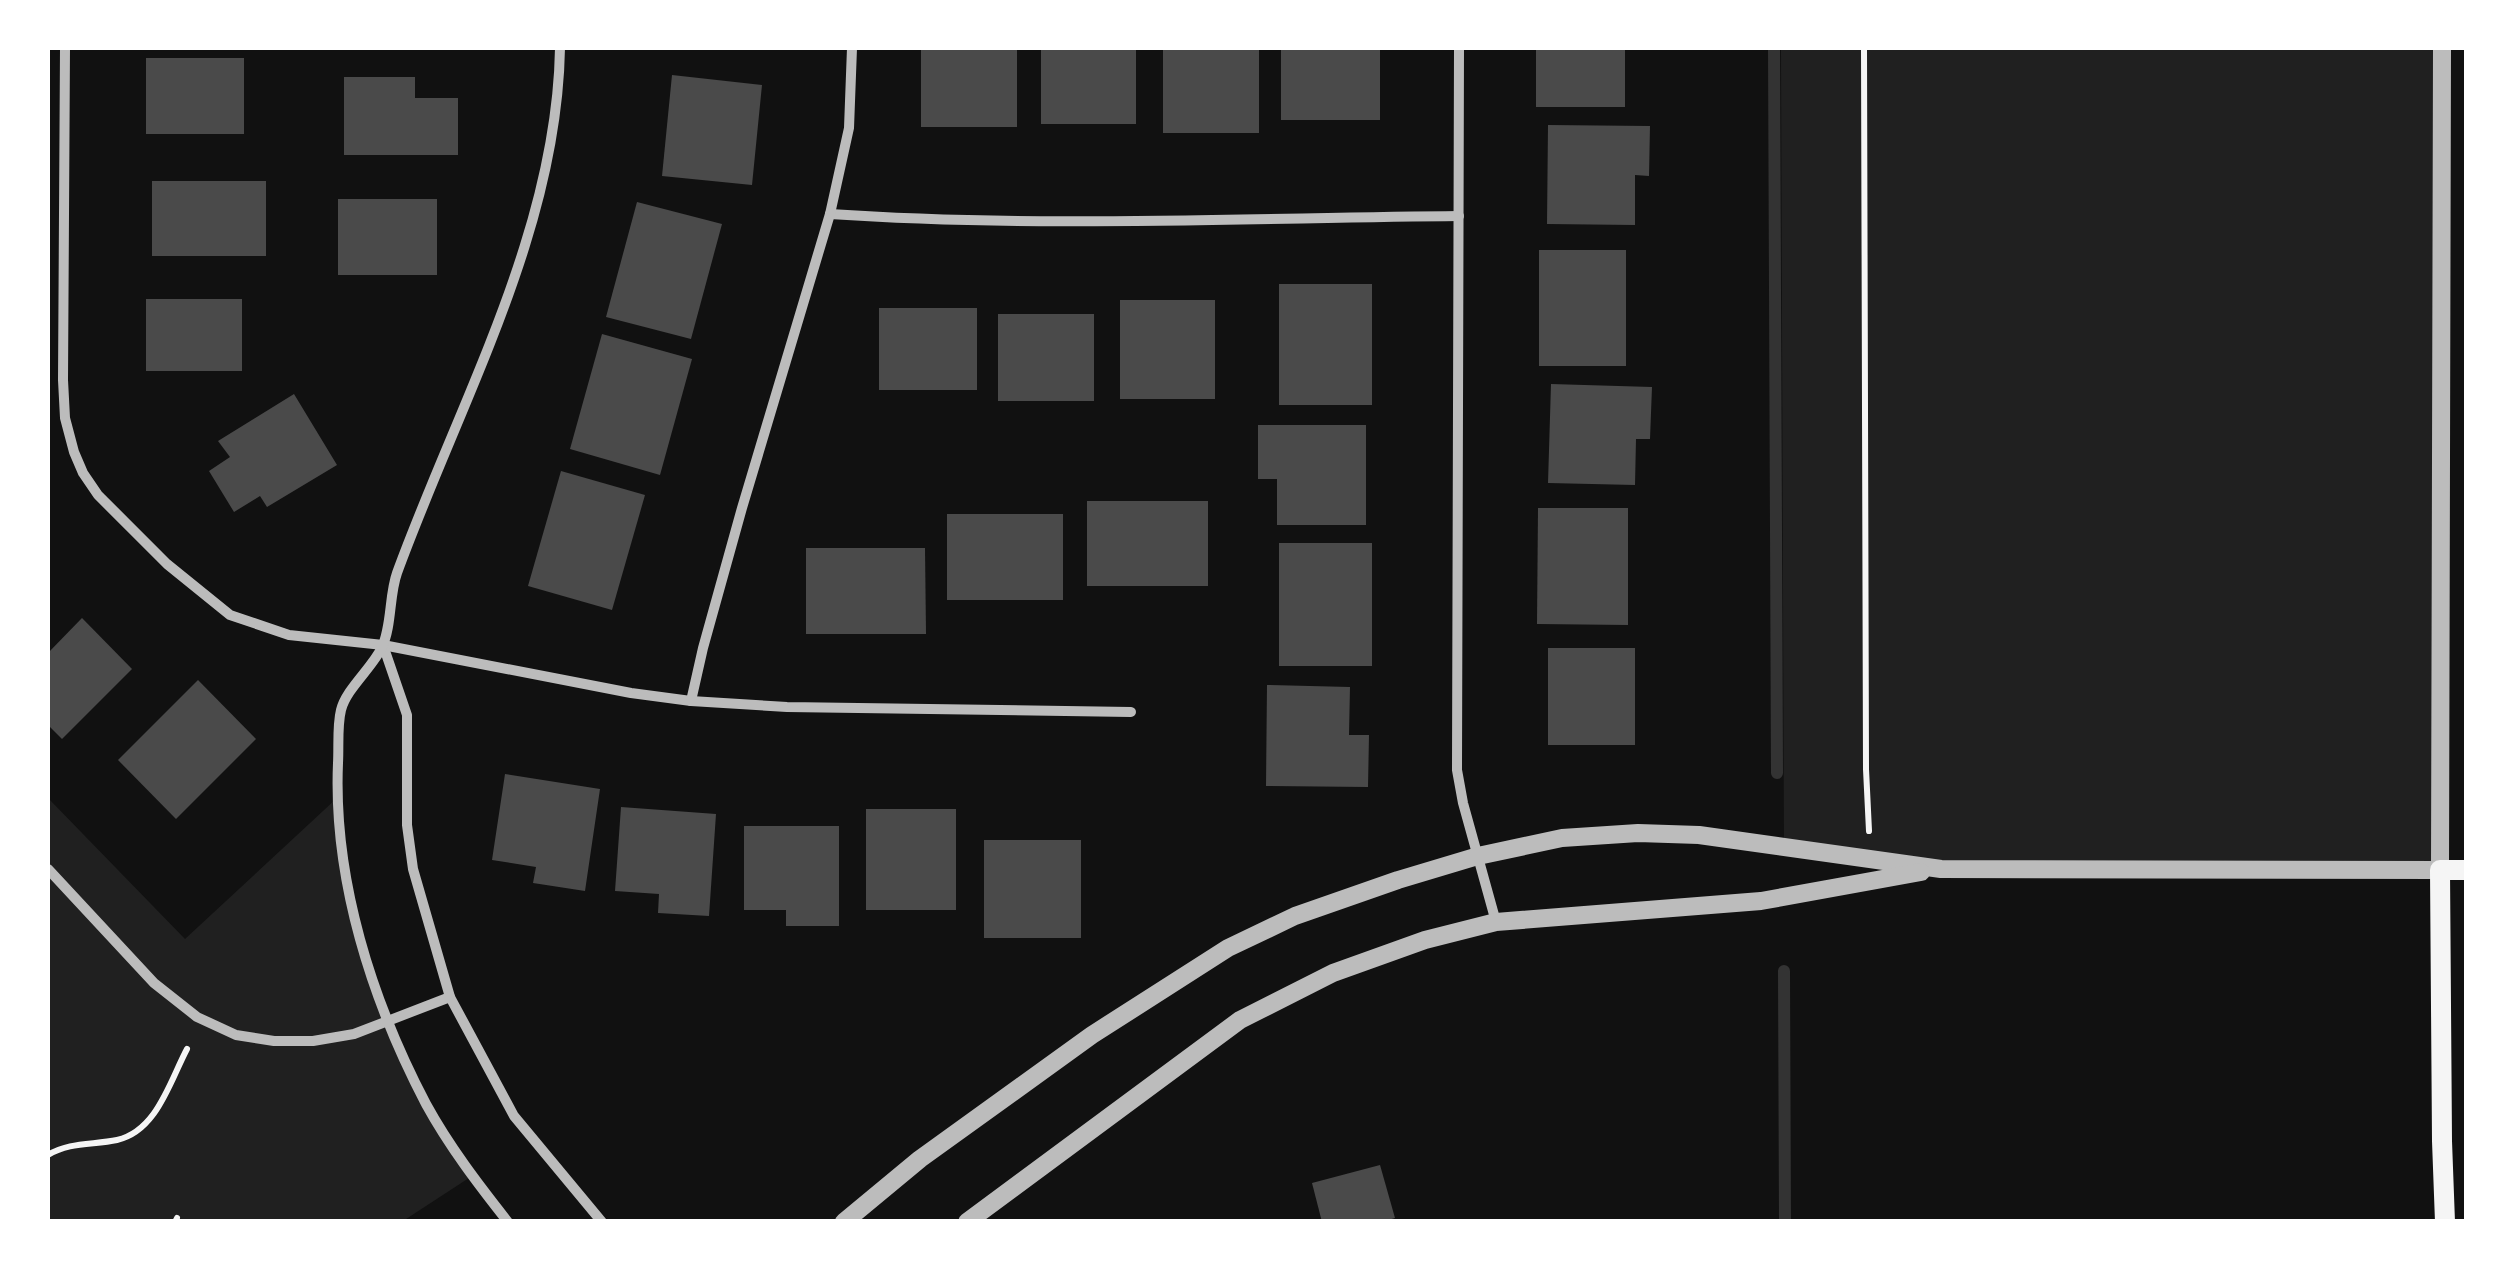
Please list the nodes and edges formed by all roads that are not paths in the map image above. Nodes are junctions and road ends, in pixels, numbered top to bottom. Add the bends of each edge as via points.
1 (65, 48) edge
2 (560, 48) edge
3 (852, 48) edge
4 (1459, 48) edge
5 (2442, 48) edge
6 (830, 214) junction
7 (1459, 216) junction
8 (383, 645) junction
9 (691, 701) junction
10 (1131, 712) dead end
11 (1478, 856) junction
12 (48, 869) edge
13 (1941, 869) junction
14 (2440, 870) junction
15 (2466, 870) edge
16 (1496, 922) junction
17 (450, 997) junction
18 (387, 1020) junction
19 (508, 1222) edge
20 (602, 1222) edge
21 (844, 1222) edge
22 (967, 1222) edge
23 (2444, 1222) edge

1 - 8 street via 63,380 66,418 83,473 167,564 230,615 289,635
2 - 8 street via 537,203 396,576
3 - 6 street via 849,128
4 - 7 street
5 - 14 street
6 - 7 street via 1076,220
6 - 9 street
7 - 11 street via 1457,770
8 - 9 street
8 - 17 street via 407,715 413,869
8 - 18 street via 341,707 336,798 359,934
9 - 10 street
11 - 13 street via 1562,838 1638,833
11 - 16 street
11 - 21 street via 1295,916 1228,948 1092,1035
12 - 18 street via 197,1018 274,1042 354,1034
13 - 14 street
13 - 16 street via 1761,901
14 - 15 main road
14 - 23 main road
16 - 22 street via 1333,973 1240,1020
17 - 18 street
17 - 20 street via 514,1116
18 - 19 street via 427,1105

